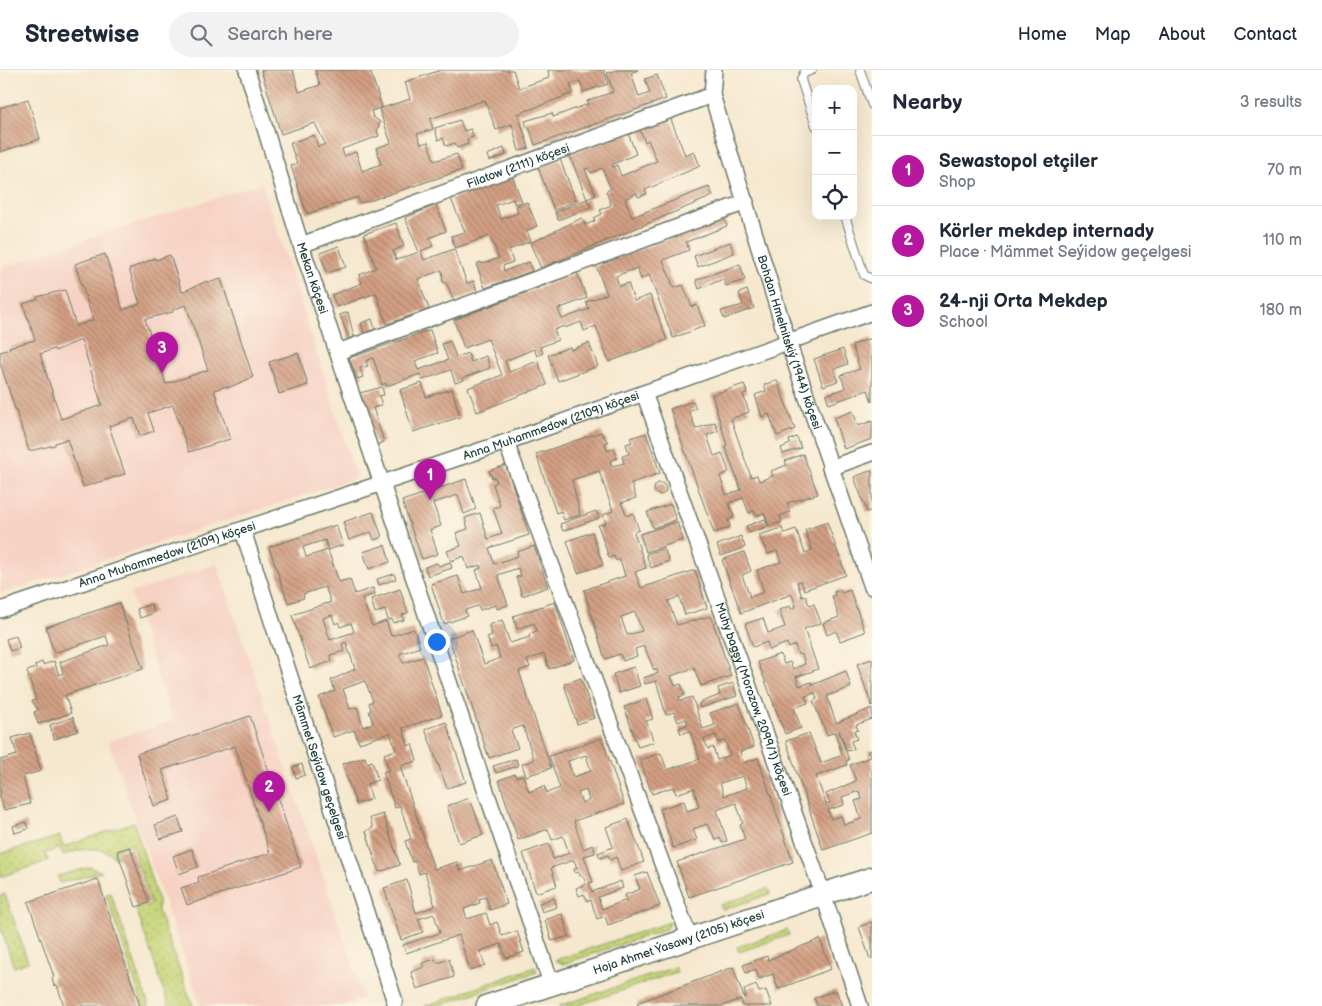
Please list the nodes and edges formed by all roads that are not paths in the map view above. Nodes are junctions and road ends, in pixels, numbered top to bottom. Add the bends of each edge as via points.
1 (247, 70) edge
2 (714, 70) edge
3 (812, 70) edge
4 (860, 70) edge
5 (712, 95) junction
6 (872, 105) edge
7 (812, 114) edge
8 (746, 202) junction
9 (846, 220) edge
10 (301, 244) junction
11 (872, 279) edge
12 (872, 312) edge
13 (788, 342) junction
14 (338, 352) junction
15 (644, 393) junction
16 (506, 442) junction
17 (872, 453) edge
18 (830, 468) junction
19 (382, 485) junction
20 (243, 531) junction
21 (872, 584) edge
22 (0, 610) edge
23 (872, 878) edge
24 (823, 894) junction
25 (690, 939) junction
26 (551, 983) junction
27 (395, 1002) dead end
28 (487, 1006) edge
29 (860, 1006) edge

1 - 10 street, Mekan köçesi
2 - 5 street
3 - 7 lane via 804,72 801,80
4 - 6 lane
5 - 8 street, Bohdan Hmelnitskiý (1944) köçesi
5 - 10 street, Filatow (2111) köçesi
8 - 13 street, Bohdan Hmelnitskiý (1944) köçesi
8 - 14 street
9 - 11 lane via 864,275
10 - 14 street, Mekan köçesi
12 - 13 street, Anna Muhammedow (2109) köçesi
13 - 15 street, Anna Muhammedow (2109) köçesi
13 - 18 street, Bohdan Hmelnitskiý (1944) köçesi
14 - 19 street, Mekan köçesi
15 - 16 street, Anna Muhammedow (2109) köçesi
15 - 24 street, Muhy bagşy (Morozow, 2099/1) köçesi
16 - 19 street, Anna Muhammedow (2109) köçesi
16 - 25 street
17 - 18 street
18 - 21 street, Bohdan Hmelnitskiý (1944) köçesi
19 - 20 street, Anna Muhammedow (2109) köçesi
19 - 26 street, Mekan köçesi
20 - 22 street, Anna Muhammedow (2109) köçesi
20 - 27 street, Mämmet Seýidow geçelgesi
23 - 24 street, Hoja Ahmet Ýasawy (2105) köçesi
24 - 25 street, Hoja Ahmet Ýasawy (2105) köçesi
24 - 29 street, Muhy bagşy (Morozow, 2099/1) köçesi
25 - 26 street, Hoja Ahmet Ýasawy (2105) köçesi
26 - 28 street, Hoja Ahmet Ýasawy (2105) köçesi

